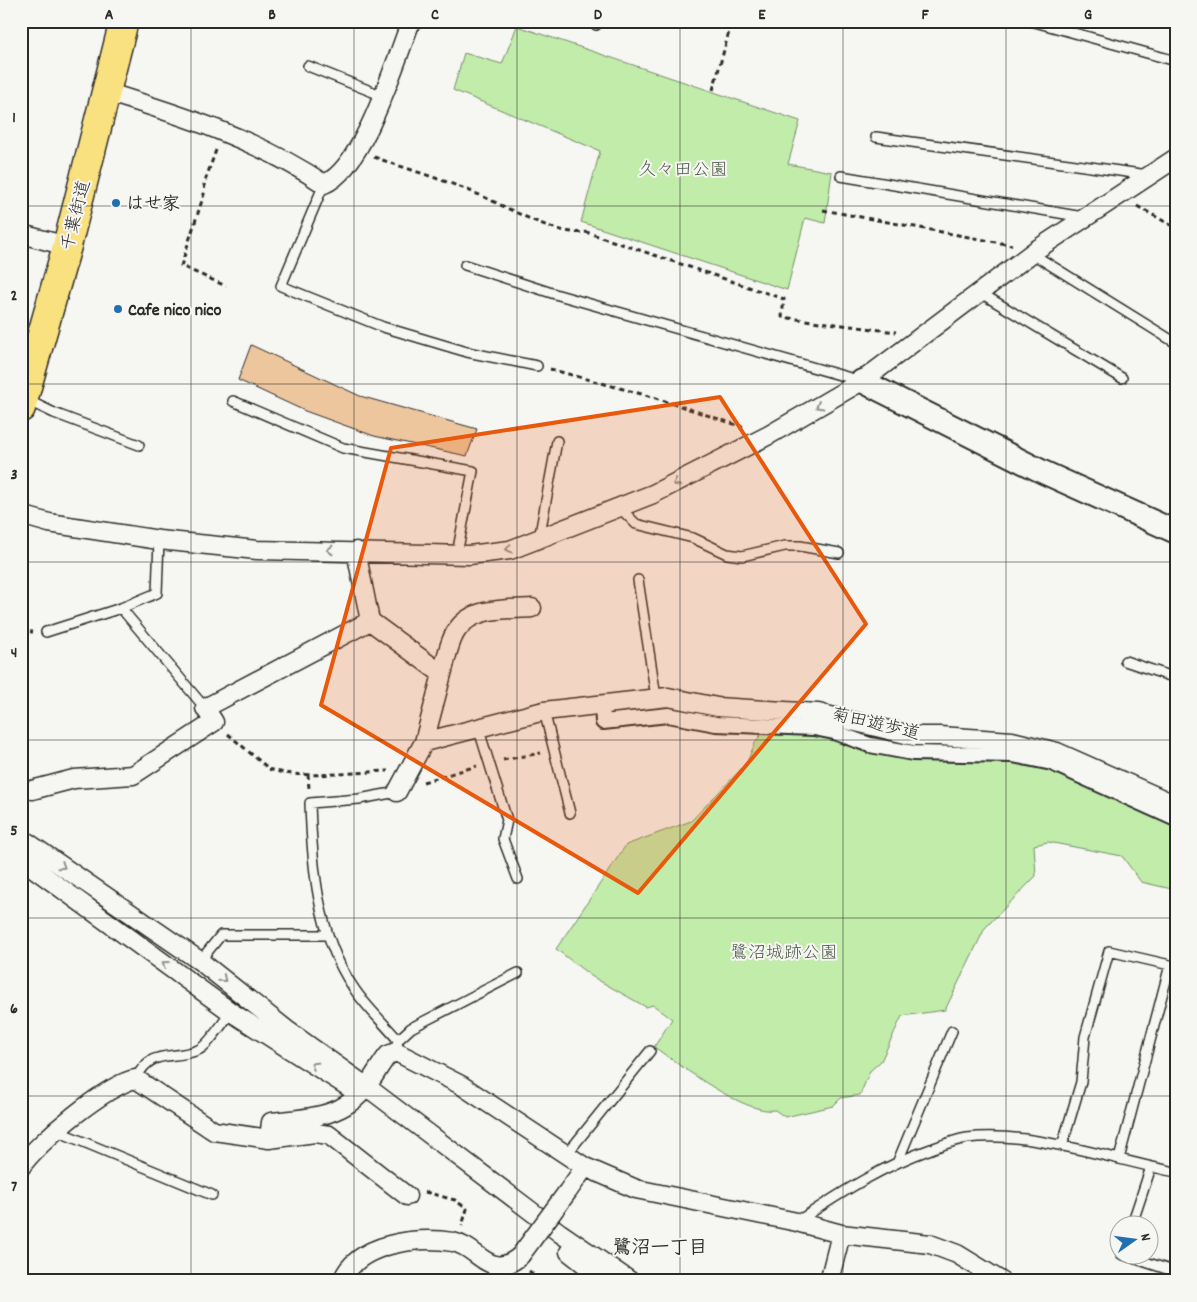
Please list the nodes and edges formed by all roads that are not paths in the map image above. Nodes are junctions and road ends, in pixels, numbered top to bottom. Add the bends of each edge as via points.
1 (124, 21) edge
2 (411, 21) edge
3 (1031, 21) edge
4 (1176, 61) edge
5 (308, 66) dead end
6 (106, 92) junction
7 (383, 96) junction
8 (876, 136) dead end
9 (1176, 158) edge
10 (1152, 175) junction
11 (841, 176) dead end
12 (324, 184) junction
13 (1086, 218) junction
14 (21, 234) edge
15 (67, 246) junction
16 (1034, 251) junction
17 (464, 265) dead end
18 (978, 292) junction
19 (1176, 343) edge
20 (537, 366) road end
21 (1122, 378) dead end
22 (862, 381) junction
23 (233, 401) dead end
24 (23, 403) edge
25 (557, 441) dead end
26 (138, 445) dead end
27 (620, 508) junction
28 (21, 515) edge
29 (1176, 532) edge
30 (539, 539) junction
31 (159, 540) junction
32 (356, 551) junction
33 (838, 553) dead end
34 (457, 554) junction
35 (638, 580) dead end
36 (121, 608) junction
37 (532, 608) dead end
38 (370, 621) junction
39 (46, 632) dead end
40 (1125, 661) dead end
41 (442, 674) junction
42 (1176, 678) edge
43 (656, 698) junction
44 (602, 706) junction
45 (544, 711) junction
46 (210, 715) junction
47 (478, 727) junction
48 (424, 742) junction
49 (32, 790) dead end
50 (398, 792) joint
51 (1176, 805) edge
52 (570, 813) dead end
53 (1176, 819) edge
54 (21, 838) edge
55 (21, 859) edge
56 (518, 879) dead end
57 (328, 935) junction
58 (200, 961) junction
59 (518, 973) dead end
60 (231, 1012) junction
61 (952, 1031) dead end
62 (397, 1046) junction
63 (650, 1051) dead end
64 (136, 1079) junction
65 (363, 1091) junction
66 (57, 1131) junction
67 (269, 1139) junction
68 (1062, 1146) junction
69 (566, 1155) junction
70 (1119, 1159) junction
71 (898, 1160) junction
72 (21, 1167) edge
73 (585, 1167) junction
74 (1151, 1167) junction
75 (1176, 1172) edge
76 (212, 1195) dead end
77 (407, 1196) road end
78 (1135, 1214) edge
79 (797, 1222) junction
80 (841, 1234) junction
81 (1152, 1264) edge
82 (1176, 1272) edge
83 (342, 1281) edge
84 (606, 1281) edge
85 (630, 1281) edge
86 (829, 1281) edge
87 (1001, 1281) edge

1 - 6 highway, 千葉街道
2 - 7 street
3 - 4 lane
5 - 7 lane
6 - 12 street via 225,132 297,165
6 - 15 highway, 千葉街道
7 - 12 street via 357,151 335,180
8 - 10 lane
9 - 10 street
10 - 13 street
11 - 13 lane
12 - 20 lane via 280,286 383,327 467,352
13 - 16 street
14 - 15 street
15 - 24 highway, 千葉街道
16 - 18 street
16 - 19 lane
17 - 22 lane
18 - 21 lane
18 - 22 street
22 -> 27 street via 769,436
22 - 29 street via 1043,472
23 - 34 lane via 343,448 472,471
24 - 26 lane
25 - 30 lane
27 - 30 street
27 - 33 lane via 636,524 694,538 727,554 742,556 793,546
28 - 31 street via 50,523
30 -> 34 street via 510,550
32 -> 31 street via 257,550
31 - 36 lane via 157,593
32 - 34 street
32 - 38 street
35 - 43 lane
36 - 39 lane
36 - 46 lane
37 - 41 street via 476,613 467,619 456,631
38 - 41 street
38 - 46 street
40 - 42 lane
41 - 48 street
43 - 44 street
43 - 51 street via 717,708 818,713 914,736 1012,741 1057,752
44 - 45 street
44 - 53 street, 菊田遊歩道 via 602,722 668,716 716,724 814,728 913,753 1013,756 1045,762
45 - 47 street
45 - 52 lane
46 - 49 street via 133,775 74,779
47 - 48 street
47 - 56 lane via 507,820 503,839
48 - 50 street
50 - 57 lane via 310,803 312,859
54 -> 58 street
60 -> 55 street
57 - 58 lane via 221,935
57 - 62 lane via 353,987
58 -> 65 street
59 - 62 lane via 411,1028
60 - 64 lane via 200,1050 149,1060
65 -> 60 street
61 - 71 lane
62 - 65 street
62 - 69 street
63 - 69 lane
64 - 66 street via 119,1084
64 - 67 street via 214,1131
65 - 67 street via 349,1105 324,1116 271,1122
65 - 84 street
65 - 85 street
66 - 72 street
66 - 76 lane
67 - 77 street via 315,1133 329,1135
68 - 70 lane
68 - 70 lane via 1081,1082 1085,1037 1109,951 1170,965
68 - 71 lane via 995,1137 966,1138
69 - 73 street
70 - 74 lane
71 - 79 lane
73 - 79 street via 636,1189
73 - 83 street, bridge via 522,1262 496,1265 484,1262 458,1244 398,1244 357,1258
74 - 75 lane
74 - 78 lane
79 - 80 street
80 - 86 street
80 - 87 street via 930,1244 957,1254
81 - 82 lane

